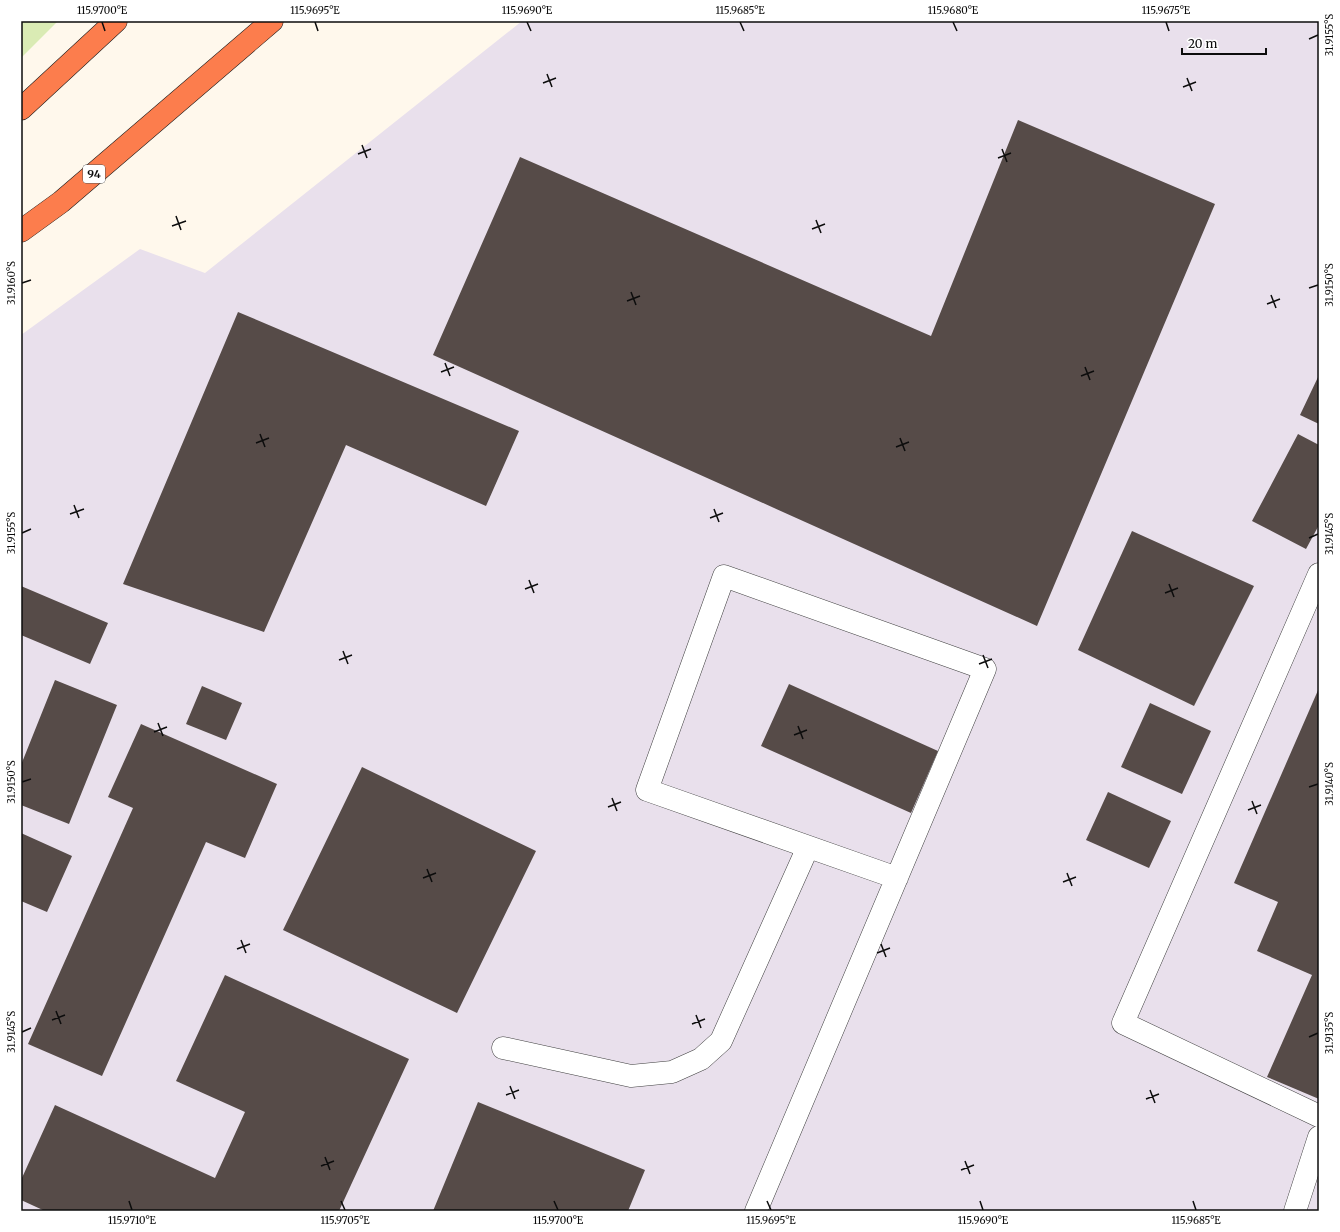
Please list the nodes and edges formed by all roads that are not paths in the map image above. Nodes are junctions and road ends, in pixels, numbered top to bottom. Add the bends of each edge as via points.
1 (116, 21) edge
2 (272, 21) edge
3 (21, 109) edge
4 (21, 231) edge
5 (1319, 574) edge
6 (808, 847) junction
7 (897, 878) junction
8 (503, 1048) dead end
9 (1319, 1116) edge
10 (1319, 1137) edge
11 (756, 1211) edge
12 (1294, 1211) edge

1 - 3 highway
2 - 4 highway, 94 via 61,202
5 - 9 lane via 1123,1023
6 - 7 lane
6 - 7 lane via 647,790 724,576 986,669
6 - 8 lane via 721,1041 702,1059 672,1072 631,1076
7 - 11 lane
10 - 12 lane

